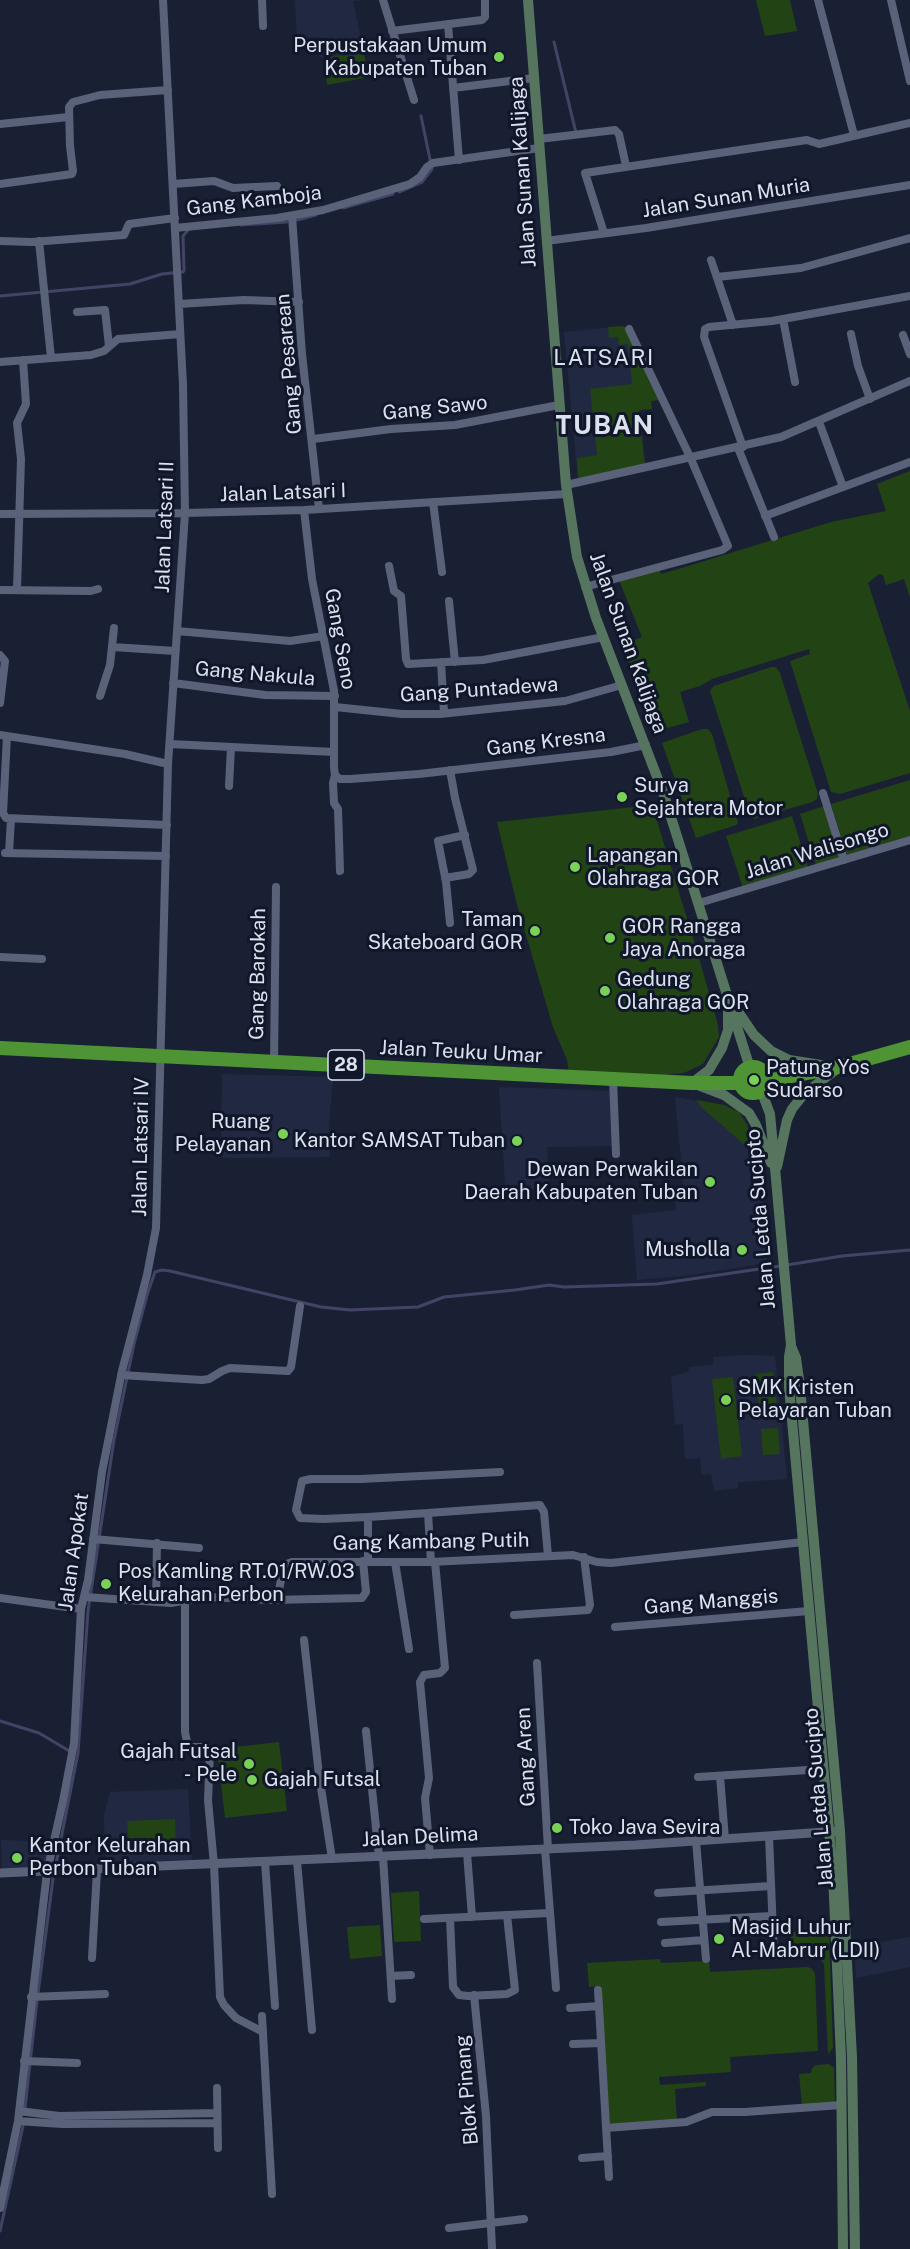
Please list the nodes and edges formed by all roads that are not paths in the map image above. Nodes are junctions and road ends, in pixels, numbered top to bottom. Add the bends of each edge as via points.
1 (163, 0) edge
2 (262, 0) edge
3 (383, 0) edge
4 (485, 0) edge
5 (528, 0) edge
6 (819, 0) edge
7 (891, 0) edge
8 (448, 24) junction
9 (263, 26) dead end
10 (392, 31) junction
11 (534, 78) junction
12 (910, 81) edge
13 (453, 88) junction
14 (168, 90) junction
15 (414, 100) dead end
16 (69, 117) junction
17 (910, 123) edge
18 (0, 124) edge
19 (854, 135) junction
20 (539, 144) junction
21 (459, 160) junction
22 (626, 166) junction
23 (0, 184) edge
24 (173, 184) junction
25 (910, 185) edge
26 (277, 186) dead end
27 (292, 216) junction
28 (175, 218) junction
29 (175, 228) junction
30 (604, 234) junction
31 (910, 238) edge
32 (0, 241) edge
33 (39, 241) junction
34 (546, 241) junction
35 (711, 260) dead end
36 (717, 277) junction
37 (910, 296) edge
38 (299, 302) junction
39 (179, 304) junction
40 (77, 312) dead end
41 (783, 319) junction
42 (733, 325) junction
43 (629, 329) dead end
44 (180, 334) junction
45 (850, 334) dead end
46 (903, 335) dead end
47 (109, 346) junction
48 (910, 354) edge
49 (51, 358) junction
50 (23, 360) junction
51 (0, 362) edge
52 (910, 381) edge
53 (795, 382) dead end
54 (870, 399) junction
55 (559, 405) junction
56 (819, 422) junction
57 (313, 439) junction
58 (740, 447) junction
59 (691, 459) junction
60 (910, 462) edge
61 (843, 487) junction
62 (566, 489) junction
63 (433, 502) junction
64 (319, 509) junction
65 (304, 510) junction
66 (185, 513) junction
67 (0, 514) edge
68 (20, 514) junction
69 (765, 516) junction
70 (774, 537) dead end
71 (389, 566) dead end
72 (442, 572) dead end
73 (585, 587) junction
74 (98, 589) dead end
75 (0, 590) edge
76 (17, 590) junction
77 (449, 601) dead end
78 (114, 628) dead end
79 (177, 631) junction
80 (324, 636) junction
81 (604, 637) junction
82 (112, 647) junction
83 (175, 651) junction
84 (0, 655) edge
85 (455, 662) junction
86 (441, 663) junction
87 (173, 683) junction
88 (622, 685) junction
89 (1, 691) edge
90 (100, 696) dead end
91 (335, 696) junction
92 (0, 703) edge
93 (335, 707) junction
94 (444, 713) junction
95 (4, 735) edge
96 (170, 744) junction
97 (646, 745) junction
98 (231, 747) junction
99 (334, 752) junction
100 (3, 764) edge
101 (168, 765) junction
102 (450, 770) junction
103 (335, 775) junction
104 (229, 786) dead end
105 (823, 793) dead end
106 (11, 819) junction
107 (167, 825) junction
108 (465, 835) junction
109 (910, 840) edge
110 (166, 856) junction
111 (844, 860) junction
112 (340, 871) dead end
113 (445, 878) junction
114 (276, 887) dead end
115 (699, 903) junction
116 (450, 923) dead end
117 (0, 957) edge
118 (42, 959) dead end
119 (727, 994) junction
120 (910, 1047) edge
121 (0, 1048) edge
122 (159, 1056) junction
123 (274, 1062) junction
124 (839, 1067) junction
125 (750, 1068) junction
126 (614, 1079) junction
127 (692, 1083) junction
128 (741, 1083) junction
129 (764, 1086) junction
130 (615, 1155) dead end
131 (776, 1173) junction
132 (155, 1239) joint
133 (300, 1306) dead end
134 (791, 1346) junction
135 (126, 1375) junction
136 (501, 1472) dead end
137 (428, 1513) junction
138 (368, 1517) junction
139 (98, 1539) junction
140 (803, 1542) junction
141 (157, 1544) junction
142 (199, 1548) dead end
143 (548, 1556) junction
144 (584, 1557) junction
145 (365, 1561) junction
146 (394, 1562) junction
147 (433, 1562) junction
148 (0, 1598) edge
149 (89, 1598) junction
150 (270, 1600) junction
151 (185, 1601) junction
152 (156, 1602) junction
153 (81, 1609) junction
154 (809, 1611) junction
155 (514, 1615) dead end
156 (615, 1627) dead end
157 (304, 1640) dead end
158 (409, 1649) dead end
159 (537, 1663) dead end
160 (366, 1731) dead end
161 (824, 1769) junction
162 (720, 1776) junction
163 (698, 1777) dead end
164 (835, 1832) junction
165 (769, 1836) junction
166 (725, 1839) junction
167 (696, 1842) junction
168 (546, 1849) junction
169 (467, 1853) junction
170 (430, 1855) junction
171 (381, 1857) junction
172 (332, 1859) junction
173 (297, 1861) junction
174 (265, 1863) junction
175 (214, 1865) junction
176 (97, 1870) junction
177 (52, 1872) junction
178 (0, 1873) edge
179 (771, 1886) junction
180 (700, 1890) junction
181 (658, 1893) dead end
182 (550, 1913) junction
183 (507, 1915) junction
184 (772, 1916) junction
185 (472, 1917) junction
186 (450, 1918) junction
187 (424, 1919) dead end
188 (703, 1920) junction
189 (661, 1922) dead end
190 (704, 1940) junction
191 (665, 1943) dead end
192 (774, 1956) dead end
193 (92, 1958) dead end
194 (706, 1959) dead end
195 (411, 1975) dead end
196 (391, 1976) junction
197 (556, 1988) dead end
198 (598, 1990) dead end
199 (105, 1994) dead end
200 (474, 1995) junction
201 (31, 1997) junction
202 (392, 1999) dead end
203 (275, 2006) dead end
204 (599, 2006) junction
205 (570, 2008) dead end
206 (262, 2016) dead end
207 (312, 2030) dead end
208 (263, 2032) junction
209 (601, 2043) junction
210 (573, 2044) dead end
211 (846, 2057) junction
212 (29, 2061) junction
213 (77, 2063) dead end
214 (217, 2088) dead end
215 (841, 2105) junction
216 (19, 2111) junction
217 (217, 2113) junction
218 (36, 2114) junction
219 (124, 2114) junction
220 (135, 2114) junction
221 (18, 2121) junction
222 (35, 2123) junction
223 (136, 2123) junction
224 (218, 2123) junction
225 (124, 2124) junction
226 (606, 2128) junction
227 (218, 2148) dead end
228 (608, 2156) junction
229 (582, 2158) dead end
230 (609, 2177) dead end
231 (272, 2193) dead end
232 (0, 2208) edge
233 (524, 2219) dead end
234 (492, 2223) junction
235 (449, 2228) dead end
236 (492, 2249) edge
237 (843, 2249) edge
238 (855, 2249) edge

1 - 14 street, Jalan Latsari II
2 - 9 street
3 - 10 street
4 - 8 street via 484,20
5 - 11 main road, Jalan Sunan Kalijaga
6 - 19 street
7 - 12 street
8 - 10 street
8 - 13 street
10 - 15 street
11 - 13 street
11 - 20 main road, Jalan Sunan Kalijaga
13 - 21 street
14 - 16 street via 77,100 70,105
14 - 24 street, Jalan Latsari II
16 - 18 street
16 - 23 street via 72,174
17 - 19 street
19 - 22 street via 819,144 807,140
20 - 21 street, Gang Kamboja
20 - 22 street, Gang Kamboja via 576,134 617,130
20 - 34 main road, Jalan Sunan Kalijaga
21 - 27 street, Gang Kamboja via 432,164 407,185
22 - 30 street via 585,172
24 - 26 street via 214,181 234,188
24 - 28 street, Jalan Latsari II
25 - 30 street, Jalan Sunan Muria
27 - 29 street, Gang Kamboja
27 - 38 street, Gang Pesarean
28 - 29 street, Jalan Latsari II
28 - 33 street via 129,224 124,235
29 - 39 street, Jalan Latsari II
30 - 34 street, Jalan Sunan Muria
31 - 36 street via 835,260 771,273
32 - 33 street
33 - 49 street
34 - 55 main road, Jalan Sunan Kalijaga
35 - 36 street
36 - 42 street
37 - 41 street
38 - 39 street
38 - 57 street, Gang Pesarean
39 - 44 street, Jalan Latsari II
40 - 47 street via 105,310
41 - 42 street
41 - 53 street
42 - 58 street via 708,327 703,335
43 - 59 street
44 - 47 street via 114,340
44 - 66 street, Jalan Latsari II
45 - 54 street
46 - 48 street
47 - 49 street via 94,354
49 - 50 street
50 - 51 street
50 - 68 street via 26,407 17,423 21,452
52 - 54 street, Jalan Latsari I
54 - 56 street, Jalan Latsari I
55 - 57 street, Gang Sawo via 455,425
55 - 62 main road, Jalan Sunan Kalijaga
56 - 58 street, Jalan Latsari I via 787,436
56 - 61 street
57 - 64 street, Gang Pesarean
58 - 59 street, Jalan Latsari I
58 - 69 street
59 - 62 street, Jalan Latsari I
59 - 73 street via 727,547
60 - 61 street
61 - 69 street
62 - 63 street, Jalan Latsari I
62 - 73 main road, Jalan Sunan Kalijaga
63 - 64 street, Jalan Latsari I
63 - 72 street
64 - 65 street, Jalan Latsari I
65 - 66 street, Jalan Latsari I
65 - 80 street, Gang Seno
66 - 68 street, Jalan Latsari I
66 - 79 street, Jalan Latsari II
67 - 68 street, Jalan Latsari I
68 - 76 street
69 - 70 street
71 - 86 street via 394,591 401,596 406,661
73 - 81 main road, Jalan Sunan Kalijaga
74 - 76 street
75 - 76 street
77 - 85 street
78 - 82 street
79 - 80 street via 290,641
79 - 83 street, Jalan Latsari II
80 - 91 street, Gang Seno
81 - 85 street
81 - 88 main road, Jalan Sunan Kalijaga
82 - 83 street
82 - 90 street
83 - 87 street, Jalan Latsari II
84 - 89 street via 5,661
85 - 86 street
86 - 94 street
87 - 91 street, Gang Nakula via 265,695
87 - 96 street, Jalan Latsari II
88 - 94 street, Gang Puntadewa via 565,701
88 - 97 main road, Jalan Sunan Kalijaga
89 - 92 street
91 - 93 street, Gang Seno
93 - 94 street, Gang Puntadewa via 402,714
93 - 99 street, Gang Seno
95 - 100 street
95 - 101 street via 125,754
96 - 98 street
96 - 101 street, Jalan Latsari II
97 - 102 street, Gang Kresna
97 - 115 main road, Jalan Sunan Kalijaga
98 - 99 street
98 - 104 street
99 - 103 street, Gang Seno
100 - 106 street via 3,814
101 - 107 street, Jalan Latsari II
102 - 103 street, Gang Kresna via 350,779
102 - 108 street
103 - 112 street, Gang Seno
105 - 111 street
106 - 107 street
106 - 110 street via 7,853
107 - 110 street, Jalan Latsari II
108 - 113 street via 438,840
108 - 113 street via 473,871
109 - 111 street, Jalan Walisongo
110 - 122 street, Jalan Latsari II
111 - 115 street, Jalan Walisongo
113 - 116 street
114 - 123 street, Gang Barokah
115 - 119 main road, Jalan Sunan Kalijaga
117 - 118 street
119 - 124 main road via 754,1035 771,1051 799,1063
119 - 125 main road, Jalan Sunan Kalijaga
119 - 127 main road via 726,1037 712,1065
120 - 124 highway
121 - 122 highway, Jalan Teuku Umar / 28
122 - 123 highway, Jalan Teuku Umar / 28
122 - 132 street, Jalan Latsari IV
123 - 126 highway, Jalan Teuku Umar / 28
124 - 129 highway
124 - 131 main road via 804,1094 792,1109
125 - 128 highway via 742,1075
125 - 129 highway via 762,1070
126 - 127 highway, Jalan Teuku Umar / 28
126 - 130 street
127 - 128 highway, Jalan Teuku Umar / 28
127 - 131 main road via 724,1095 749,1113
128 - 129 highway, 28 via 749,1092
129 - 131 main road, Jalan Letda Sucipto
131 - 134 main road, Jalan Letda Sucipto
132 - 135 street, Jalan Apokat
133 - 135 street via 290,1370 286,1372 227,1368 207,1380
134 - 140 main road, Jalan Letda Sucipto via 789,1387
134 - 164 main road, Jalan Letda Sucipto via 800,1387
135 - 139 street, Jalan Apokat via 102,1472
136 - 138 street via 312,1479 300,1484 296,1510 300,1518
137 - 138 street
137 - 143 street via 540,1504
137 - 147 street
138 - 145 street
139 - 141 street
139 - 149 street, Jalan Apokat
140 - 144 street, Gang Kambang Putih via 632,1562 602,1563
140 - 154 main road, Jalan Letda Sucipto
141 - 142 street
141 - 152 street
143 - 144 street, Gang Kambang Putih
143 - 147 street, Gang Kambang Putih
144 - 155 street via 588,1610
145 - 146 street, Gang Kambang Putih
145 - 150 street, Gang Kambang Putih via 288,1562 278,1595
145 - 150 street via 366,1592 362,1598
146 - 147 street, Gang Kambang Putih
146 - 158 street
147 - 170 street via 445,1665 443,1671 424,1675 420,1682 429,1778 425,1798
148 - 153 street
149 - 152 street
149 - 153 street, Jalan Apokat
150 - 151 street via 213,1597
151 - 152 street
151 - 175 street via 185,1740 190,1748 210,1750 208,1800
153 - 177 street, Jalan Apokat via 74,1743
154 - 156 street, Gang Manggis
154 - 161 main road, Jalan Letda Sucipto
157 - 172 street
159 - 168 street, Gang Aren
160 - 171 street
161 - 162 street
161 - 164 main road, Jalan Letda Sucipto
162 - 163 street
162 - 166 street
164 - 165 street, Jalan Delima
164 - 211 main road, Jalan Letda Sucipto
165 - 166 street, Jalan Delima
165 - 179 street
166 - 167 street, Jalan Delima
167 - 168 street, Jalan Delima
167 - 180 street
168 - 169 street, Jalan Delima
168 - 182 street, Gang Aren
169 - 170 street, Jalan Delima
169 - 185 street
170 - 171 street, Jalan Delima
171 - 172 street, Jalan Delima
171 - 196 street
172 - 173 street, Jalan Delima
173 - 174 street, Jalan Delima
173 - 207 street
174 - 175 street, Jalan Delima
174 - 203 street
175 - 176 street, Jalan Delima
175 - 208 street via 220,1999 236,2018
176 - 177 street, Jalan Delima
176 - 193 street
177 - 178 street, Jalan Delima
177 - 201 street, Jalan Apokat
179 - 180 street
179 - 184 street
180 - 181 street
180 - 188 street
182 - 183 street
182 - 197 street, Gang Aren
183 - 185 street
183 - 200 street via 515,1990 507,1994
184 - 188 street
184 - 192 street
185 - 186 street
186 - 187 street
186 - 200 street via 454,1989 461,1996
188 - 189 street
188 - 190 street
190 - 191 street
190 - 194 street
195 - 196 street
196 - 202 street
198 - 204 street
199 - 201 street
200 - 234 street, Blok Pinang
201 - 212 street, Jalan Apokat
204 - 205 street
204 - 209 street
206 - 208 street
208 - 231 street
209 - 210 street
209 - 226 street
211 - 215 main road, Jalan Letda Sucipto
211 - 238 main road, Jalan Letda Sucipto
212 - 213 street
212 - 216 street, Jalan Apokat
214 - 217 street
215 - 226 street via 712,2112 686,2122
215 - 237 main road, Jalan Letda Sucipto
216 - 218 street
216 - 221 street, Jalan Apokat
217 - 220 street
217 - 224 street
218 - 219 street
218 - 222 street
219 - 220 street
219 - 225 street
220 - 223 street
221 - 222 street
221 - 232 street, Jalan Apokat
222 - 225 street
223 - 224 street
223 - 225 street
224 - 227 street
226 - 228 street
228 - 229 street
228 - 230 street
233 - 234 street
234 - 235 street
234 - 236 street, Blok Pinang

